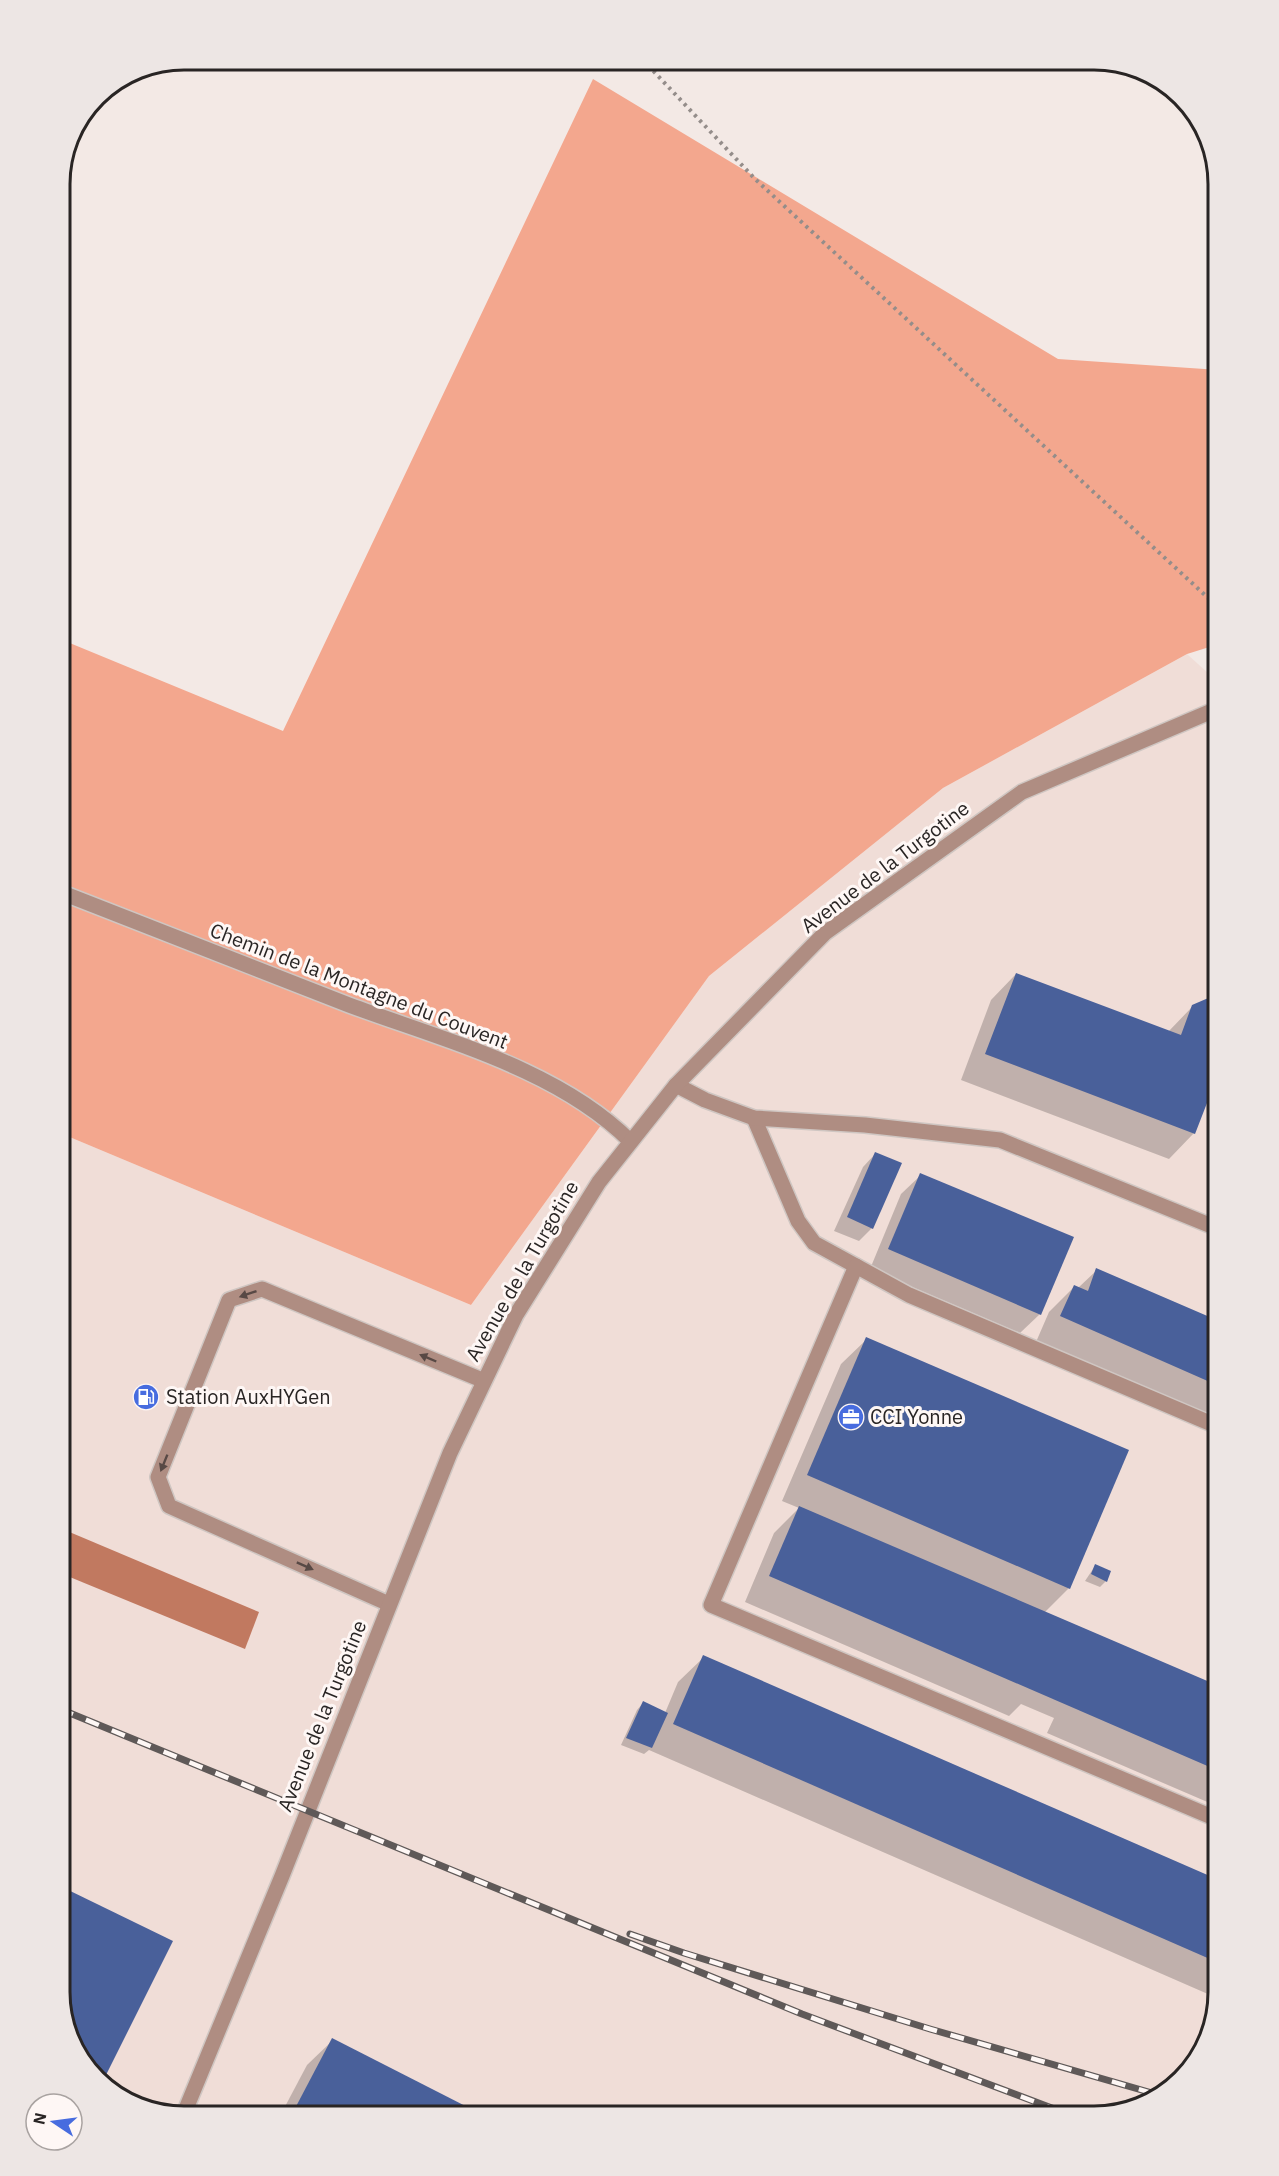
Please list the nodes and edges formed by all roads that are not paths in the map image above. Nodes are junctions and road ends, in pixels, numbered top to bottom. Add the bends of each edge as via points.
1 (1208, 713) edge
2 (71, 896) edge
3 (676, 1085) junction
4 (754, 1118) junction
5 (630, 1141) junction
6 (1208, 1225) edge
7 (856, 1266) junction
8 (482, 1380) junction
9 (1208, 1422) edge
10 (389, 1604) junction
11 (1208, 1815) edge
12 (188, 2105) edge

1 - 3 street, Avenue de la Turgotine via 1022,792 825,933
2 - 5 street, Chemin de la Montagne du Couvent via 509,1065 565,1091 612,1123
3 - 4 street
3 - 5 street, Avenue de la Turgotine
4 - 6 street via 1000,1140
4 - 7 street via 798,1221 814,1243
5 - 8 street, Avenue de la Turgotine via 552,1253
7 - 9 street via 909,1295
7 - 11 street via 711,1605
8 - 10 street, Avenue de la Turgotine
8 -> 10 street via 262,1289 229,1300 158,1477 169,1506
10 - 12 street, Avenue de la Turgotine

